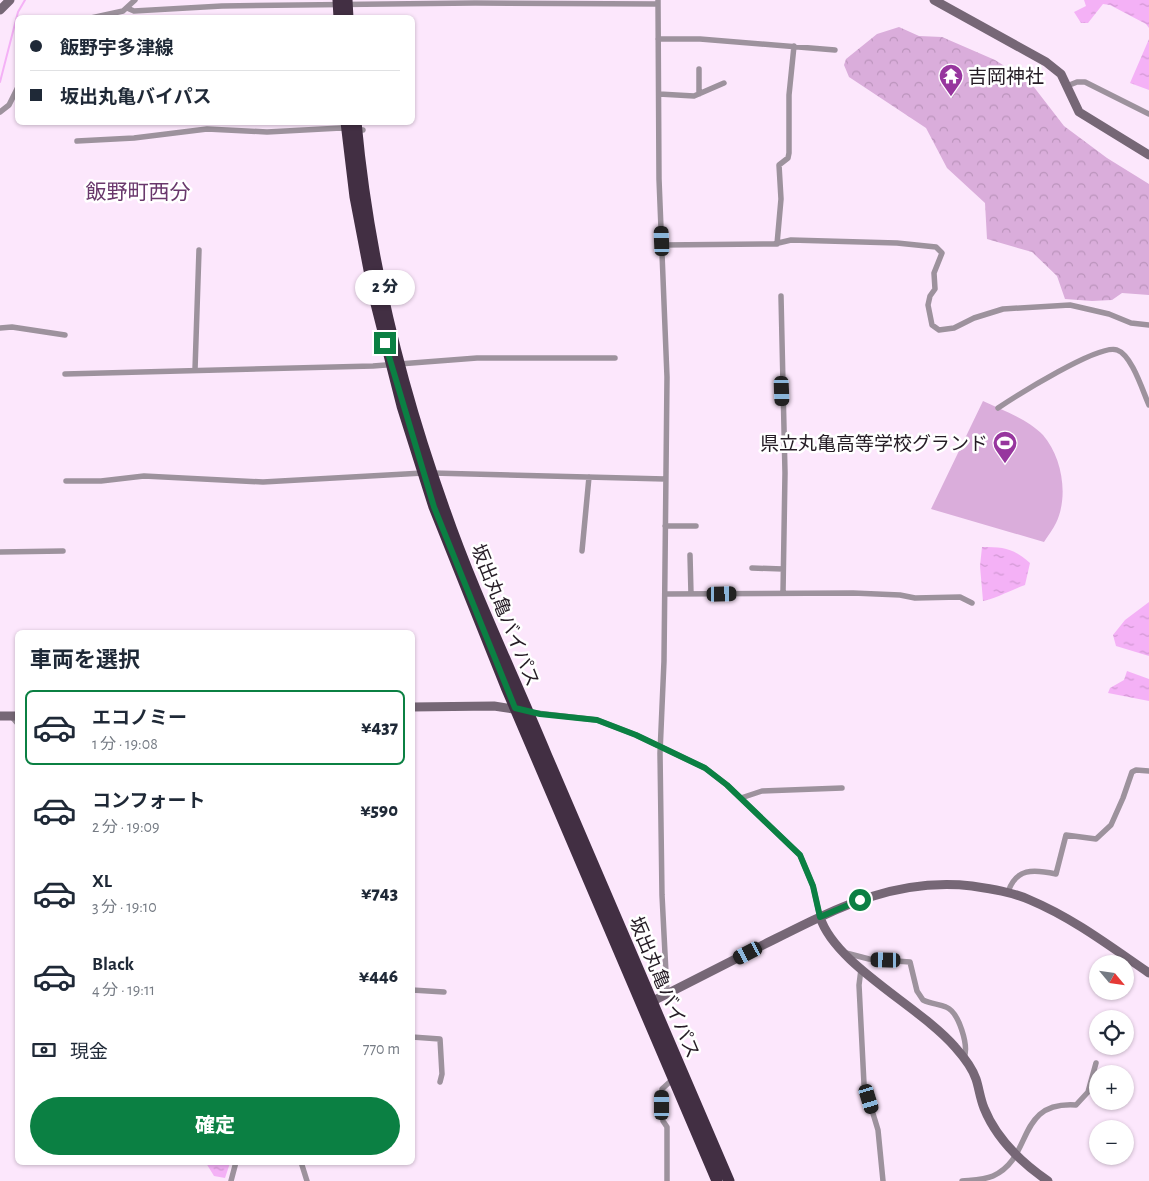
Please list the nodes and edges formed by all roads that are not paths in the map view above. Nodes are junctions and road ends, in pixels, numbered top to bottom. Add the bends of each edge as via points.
1 (10, 0) edge
2 (134, 0) edge
3 (934, 0) edge
4 (516, 1) edge
5 (658, 2) edge
6 (127, 8) junction
7 (343, 8) edge
8 (0, 10) edge
9 (107, 15) edge
10 (658, 39) junction
11 (794, 46) junction
12 (836, 50) dead end
13 (699, 69) dead end
14 (724, 83) dead end
15 (1067, 86) junction
16 (15, 94) edge
17 (659, 94) junction
18 (699, 94) junction
19 (0, 112) edge
20 (1149, 114) edge
21 (353, 127) edge
22 (77, 141) dead end
23 (1149, 155) edge
24 (777, 244) junction
25 (662, 245) junction
26 (199, 250) dead end
27 (781, 296) dead end
28 (1149, 325) edge
29 (0, 328) edge
30 (65, 335) dead end
31 (615, 358) dead end
32 (396, 364) junction
33 (195, 370) junction
34 (66, 374) dead end
35 (1149, 406) edge
36 (998, 408) dead end
37 (428, 473) junction
38 (589, 477) junction
39 (665, 479) junction
40 (66, 481) dead end
41 (665, 526) junction
42 (696, 526) dead end
43 (63, 551) dead end
44 (582, 551) dead end
45 (0, 552) edge
46 (690, 555) dead end
47 (752, 568) dead end
48 (783, 569) junction
49 (783, 593) junction
50 (665, 594) junction
51 (691, 594) junction
52 (972, 603) dead end
53 (415, 707) edge
54 (515, 708) junction
55 (528, 712) junction
56 (0, 716) edge
57 (14, 716) edge
58 (661, 747) junction
59 (1149, 771) edge
60 (842, 788) dead end
61 (741, 798) junction
62 (564, 819) junction
63 (1008, 892) junction
64 (820, 917) junction
65 (844, 952) junction
66 (860, 969) junction
67 (1149, 973) edge
68 (415, 990) edge
69 (444, 992) dead end
70 (667, 993) junction
71 (647, 1004) junction
72 (415, 1037) edge
73 (964, 1058) junction
74 (1096, 1063) dead end
75 (673, 1079) junction
76 (440, 1082) dead end
77 (1016, 1155) junction
78 (235, 1165) edge
79 (302, 1165) edge
80 (230, 1181) edge
81 (307, 1181) edge
82 (667, 1181) edge
83 (717, 1181) edge
84 (729, 1181) edge
85 (883, 1181) edge
86 (962, 1181) edge
87 (1048, 1181) edge

1 - 8 main road
2 - 6 street
3 - 15 main road via 1046,62 1061,74
4 - 5 street
4 - 7 street
5 - 10 street
6 - 7 street via 134,11 222,6
6 - 9 street
10 - 11 street
10 - 17 street
11 - 12 street
11 - 24 street via 789,95 789,153 779,165
13 - 18 street
14 - 18 street
15 - 20 street via 1085,82
15 - 23 main road via 1079,112
16 - 19 street via 10,105
17 - 18 street
17 - 25 street
21 - 22 street via 267,132 207,129
21 - 32 highway, 坂出丸亀バイパス
24 - 25 street
24 - 28 street via 791,240 897,243 936,248 942,253 934,273 935,289 930,296 928,315 932,325 939,330 954,328 1003,309 1070,306
25 - 39 street via 667,377
26 - 33 street
27 - 48 street
29 - 30 street
31 - 32 street via 476,358
32 - 33 street
32 - 37 highway, 坂出丸亀バイパス
33 - 34 street
35 - 36 street via 1128,358 1117,349 1107,348
37 - 38 street
37 - 40 street via 263,482 144,476 101,482
37 - 54 highway, 坂出丸亀バイパス via 471,602
37 - 55 highway, 坂出丸亀バイパス
38 - 39 street
38 - 44 street
39 - 41 street
41 - 42 street
41 - 50 street
43 - 45 street
46 - 51 street
47 - 48 street
48 - 49 street
49 - 51 street
49 - 52 street via 960,597
50 - 51 street
50 - 58 street
53 - 54 main road
54 - 55 main road
54 - 62 highway, 坂出丸亀バイパス
55 - 58 street via 597,720
55 - 62 highway, 坂出丸亀バイパス
56 - 57 main road
58 - 61 street via 697,763
58 - 70 street via 662,895
59 - 63 street via 1132,772 1124,798 1105,833 1096,839 1066,835 1056,874 1020,873 1012,879
60 - 61 street via 762,791
61 - 64 street via 800,855 813,886
62 - 71 highway, 坂出丸亀バイパス
63 - 64 main road via 951,884 917,886 880,893
63 - 67 main road via 1060,914
64 - 65 main road via 833,943
64 - 70 main road
65 - 66 main road
65 - 73 street via 869,960 910,962 917,991 923,1000 948,1007 955,1016 963,1032
66 - 73 main road via 940,1032
66 - 85 street via 864,1084 878,1130
68 - 69 street
70 - 71 main road
71 - 75 highway, 坂出丸亀バイパス
71 - 84 highway, 坂出丸亀バイパス
72 - 76 street via 440,1039
73 - 77 main road via 976,1079 985,1110
74 - 77 street via 1088,1092 1076,1105 1062,1103 1034,1120
75 - 82 street via 662,1089 663,1121 667,1127
75 - 83 highway, 坂出丸亀バイパス
77 - 86 street via 994,1176
77 - 87 main road
78 - 80 street
79 - 81 street

